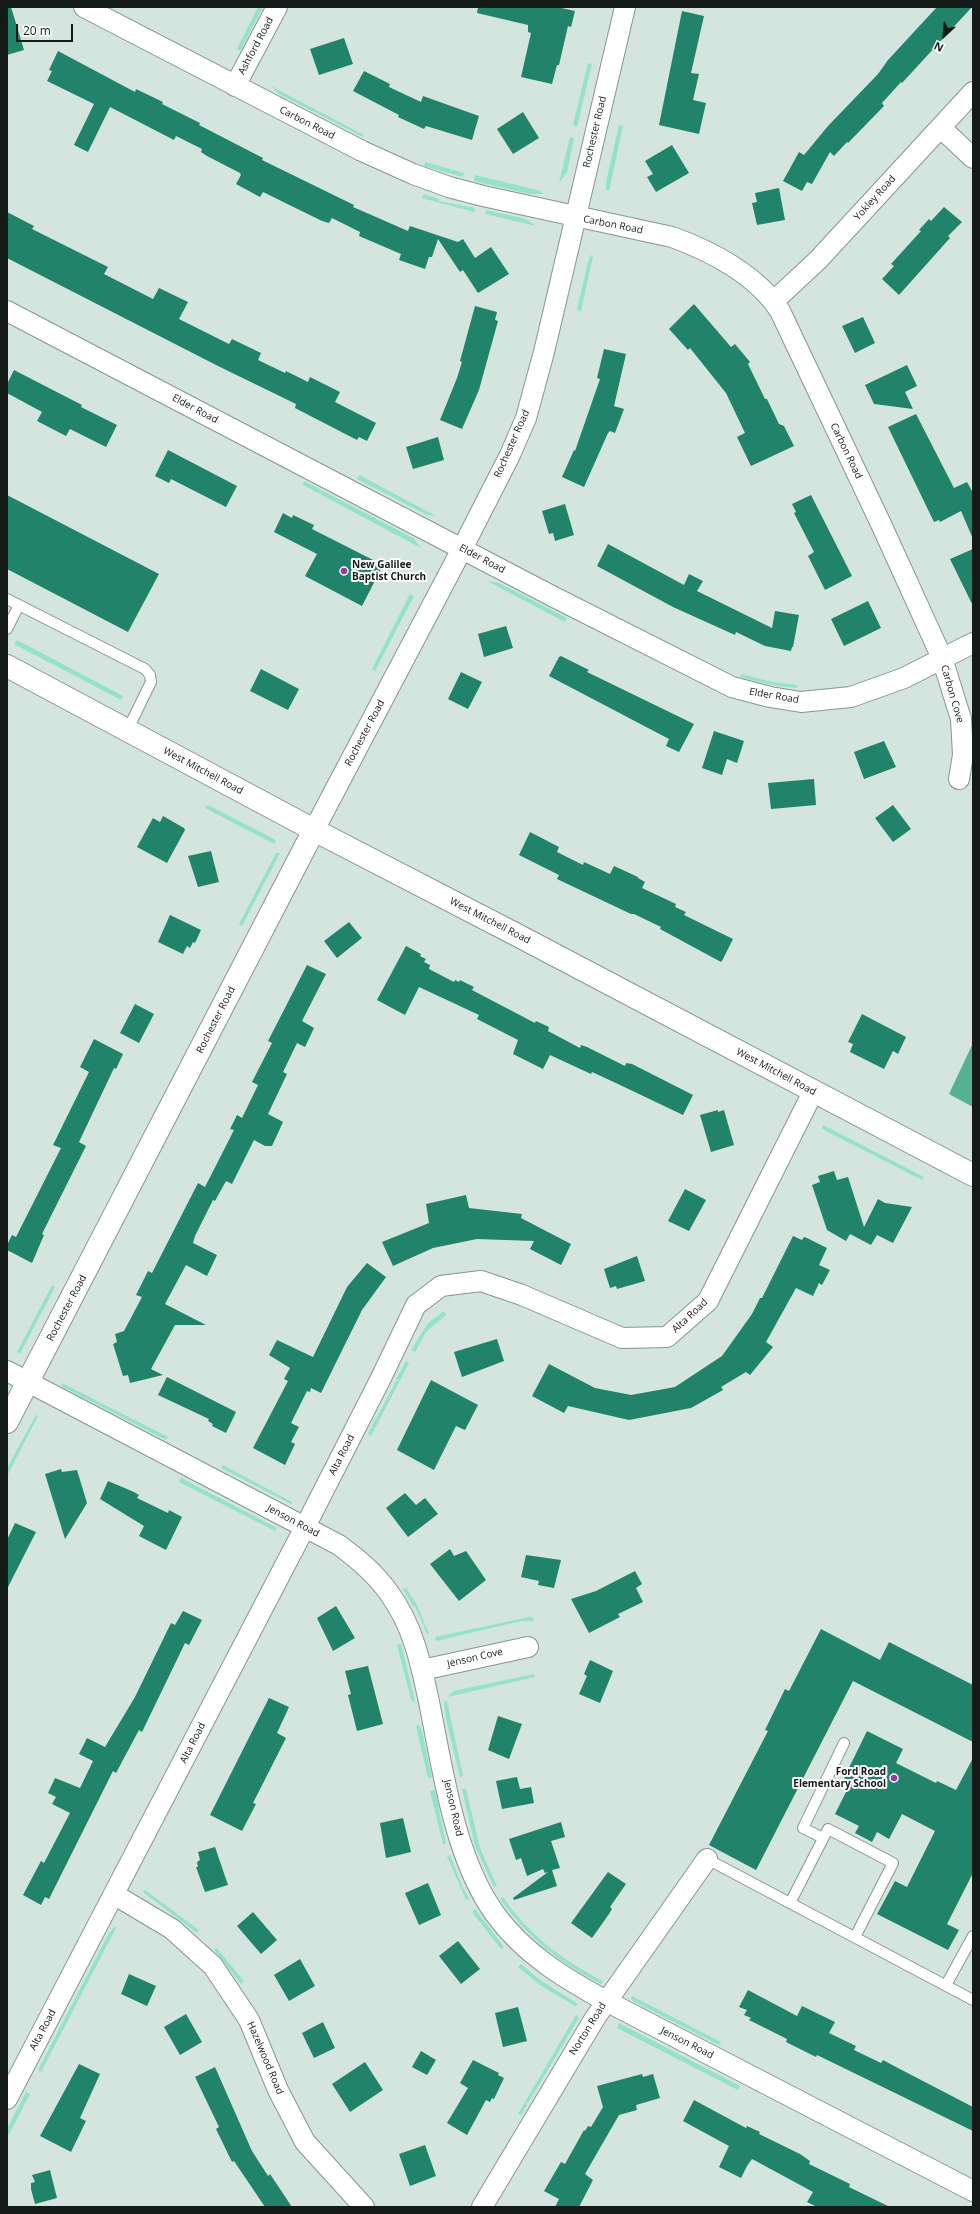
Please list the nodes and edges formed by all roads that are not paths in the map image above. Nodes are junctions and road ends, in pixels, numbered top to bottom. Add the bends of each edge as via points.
1 (84, 7) edge
2 (277, 7) edge
3 (625, 7) edge
4 (235, 86) junction
5 (973, 92) edge
6 (941, 128) junction
7 (973, 158) edge
8 (575, 217) junction
9 (774, 301) junction
10 (7, 311) edge
11 (462, 548) junction
12 (7, 599) edge
13 (19, 605) junction
14 (7, 629) edge
15 (973, 643) edge
16 (942, 658) junction
17 (7, 666) edge
18 (127, 730) junction
19 (959, 779) dead end
20 (314, 830) junction
21 (813, 1092) junction
22 (973, 1175) edge
23 (7, 1371) edge
24 (28, 1382) junction
25 (7, 1422) edge
26 (305, 1527) junction
27 (528, 1647) dead end
28 (422, 1670) junction
29 (844, 1744) dead end
30 (823, 1838) junction
31 (707, 1859) joint
32 (115, 1895) junction
33 (790, 1902) junction
34 (973, 1936) edge
35 (855, 1937) junction
36 (946, 1985) junction
37 (973, 2000) edge
38 (606, 2001) junction
39 (7, 2099) edge
40 (973, 2191) edge
41 (364, 2207) edge
42 (482, 2207) edge

1 - 4 street, Carbon Road
2 - 4 street, Ashford Road
3 - 8 street, Rochester Road
4 - 8 street, Carbon Road via 362,151 418,176 449,187
5 - 6 street, Yokley Road
6 - 7 street
6 - 9 street, Yokley Road via 818,260
8 - 9 street, Carbon Road via 650,232 689,243 724,260
8 - 11 street, Rochester Road via 526,418
9 - 16 street, Carbon Road
10 - 11 street, Elder Road
11 - 16 street, Elder Road via 685,664 730,686 752,693 802,702 851,697 904,678
11 - 20 street, Rochester Road
12 - 13 lane
13 - 14 lane
13 - 18 lane via 144,669 150,675 151,682
15 - 16 street, Elder Road
16 - 19 street, Carbon Cove via 962,719 963,755
17 - 18 main road, West Mitchell Road
18 - 20 main road, West Mitchell Road
20 - 21 main road, West Mitchell Road via 524,938
20 - 24 main road, Rochester Road
21 - 22 main road, West Mitchell Road
21 - 26 street, Alta Road via 708,1301 666,1337 622,1338 522,1295 481,1281 441,1286 416,1305
23 - 24 street, Jenson Road
24 - 25 main road, Rochester Road
24 - 26 street, Jenson Road
26 - 28 street, Jenson Road via 353,1556 381,1582 411,1633
26 - 32 street, Alta Road
27 - 28 street, Jenson Cove
28 - 38 street, Jenson Road via 462,1845 486,1900 506,1928 539,1960
29 - 30 lane via 803,1828
30 - 33 lane
30 - 35 lane via 828,1829 893,1863
31 - 33 lane
31 - 38 street, Norton Road
32 - 39 street, Alta Road
32 - 41 street, Hazelwood Road via 172,1929 213,1966 249,2020 278,2090 305,2142
33 - 35 lane
34 - 36 lane
35 - 36 lane
36 - 37 lane
38 - 40 street, Jenson Road
38 - 42 street, Norton Road

